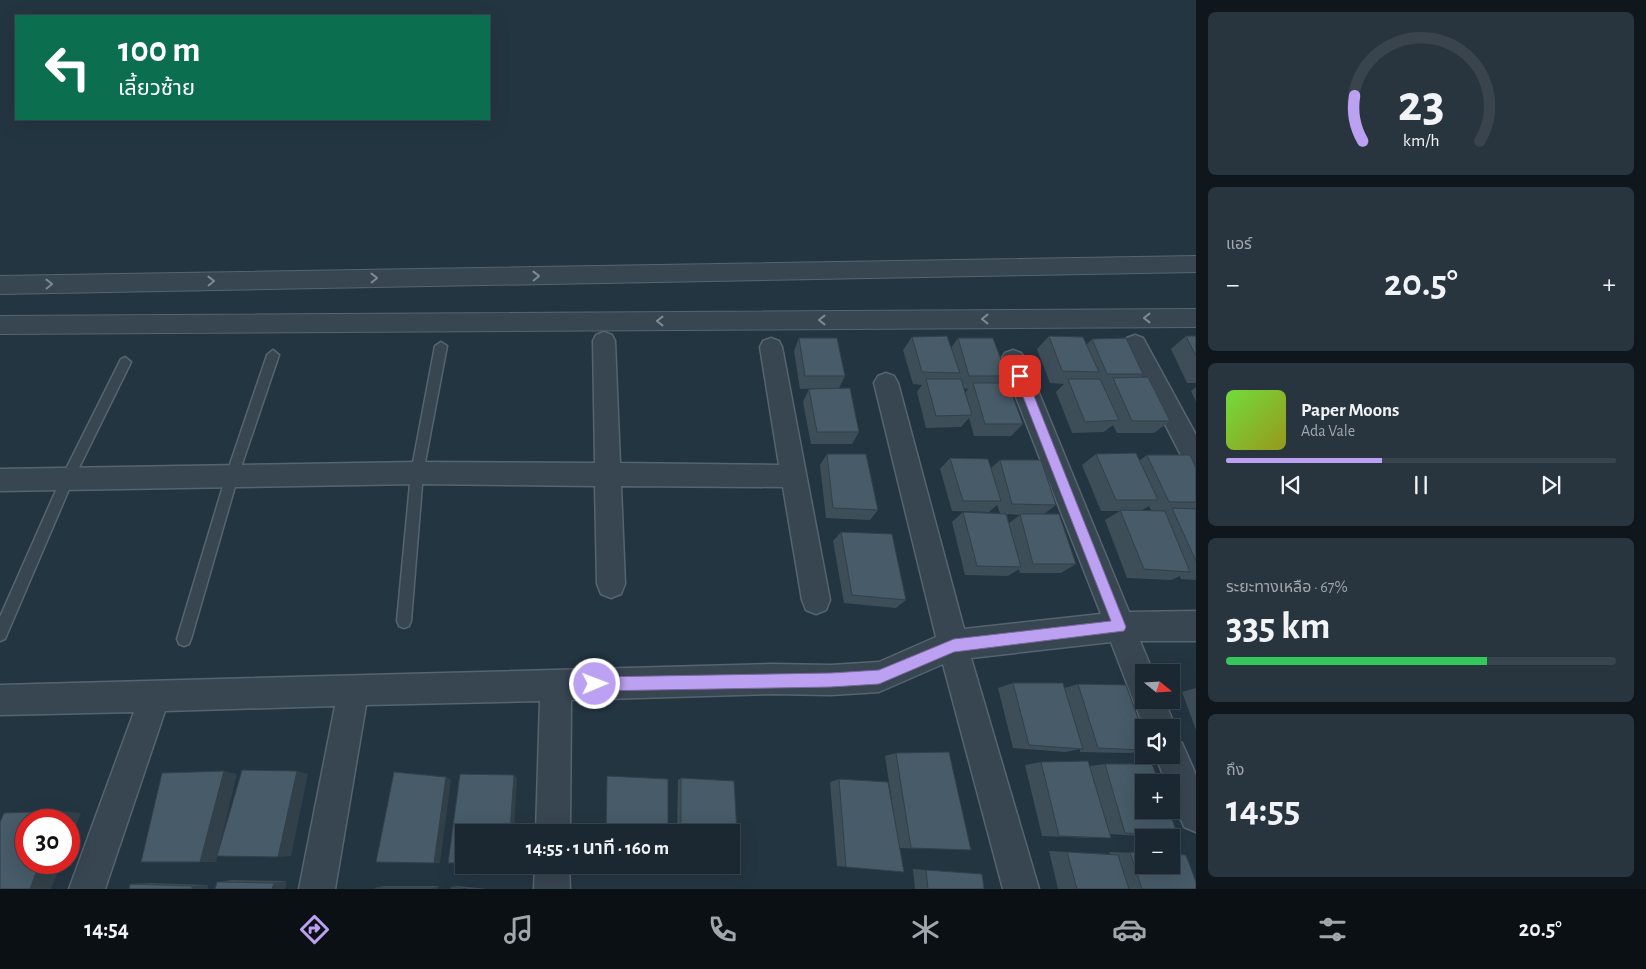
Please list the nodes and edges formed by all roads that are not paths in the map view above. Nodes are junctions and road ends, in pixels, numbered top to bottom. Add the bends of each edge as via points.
1 (1196, 264) edge
2 (0, 285) edge
3 (1196, 318) edge
4 (0, 325) edge
5 (604, 341) dead end
6 (1135, 344) dead end
7 (441, 346) dead end
8 (771, 347) dead end
9 (273, 355) dead end
10 (1013, 359) dead end
11 (125, 362) dead end
12 (886, 383) dead end
13 (1196, 460) edge
14 (417, 473) junction
15 (606, 473) junction
16 (232, 476) junction
17 (793, 476) junction
18 (67, 479) junction
19 (0, 480) edge
20 (610, 584) dead end
21 (816, 600) dead end
22 (404, 621) dead end
23 (1196, 626) edge
24 (1119, 627) junction
25 (0, 634) edge
26 (184, 639) dead end
27 (954, 645) junction
28 (1135, 665) edge
29 (556, 685) junction
30 (353, 691) junction
31 (154, 696) junction
32 (0, 700) edge
33 (1175, 764) edge
34 (1196, 815) edge
35 (553, 824) edge
36 (552, 874) edge
37 (87, 889) edge
38 (317, 889) edge
39 (552, 889) edge
40 (1021, 889) edge

2 -> 1 street
3 -> 4 street
5 - 15 street
6 - 13 street
7 - 14 lane
8 - 17 street
9 - 16 lane
10 - 24 street
11 - 18 lane
12 - 27 street
14 - 15 street
14 - 16 street
14 - 22 lane
15 - 17 street
15 - 20 street
16 - 18 street
16 - 26 lane
17 - 21 street
18 - 19 street
18 - 25 lane
23 - 24 street
24 - 27 street
24 - 28 street
27 - 29 street via 879,677
27 - 40 street
29 - 30 street
29 - 35 street
30 - 31 street
30 - 38 street
31 - 32 street
31 - 37 street
33 - 34 street
36 - 39 street

